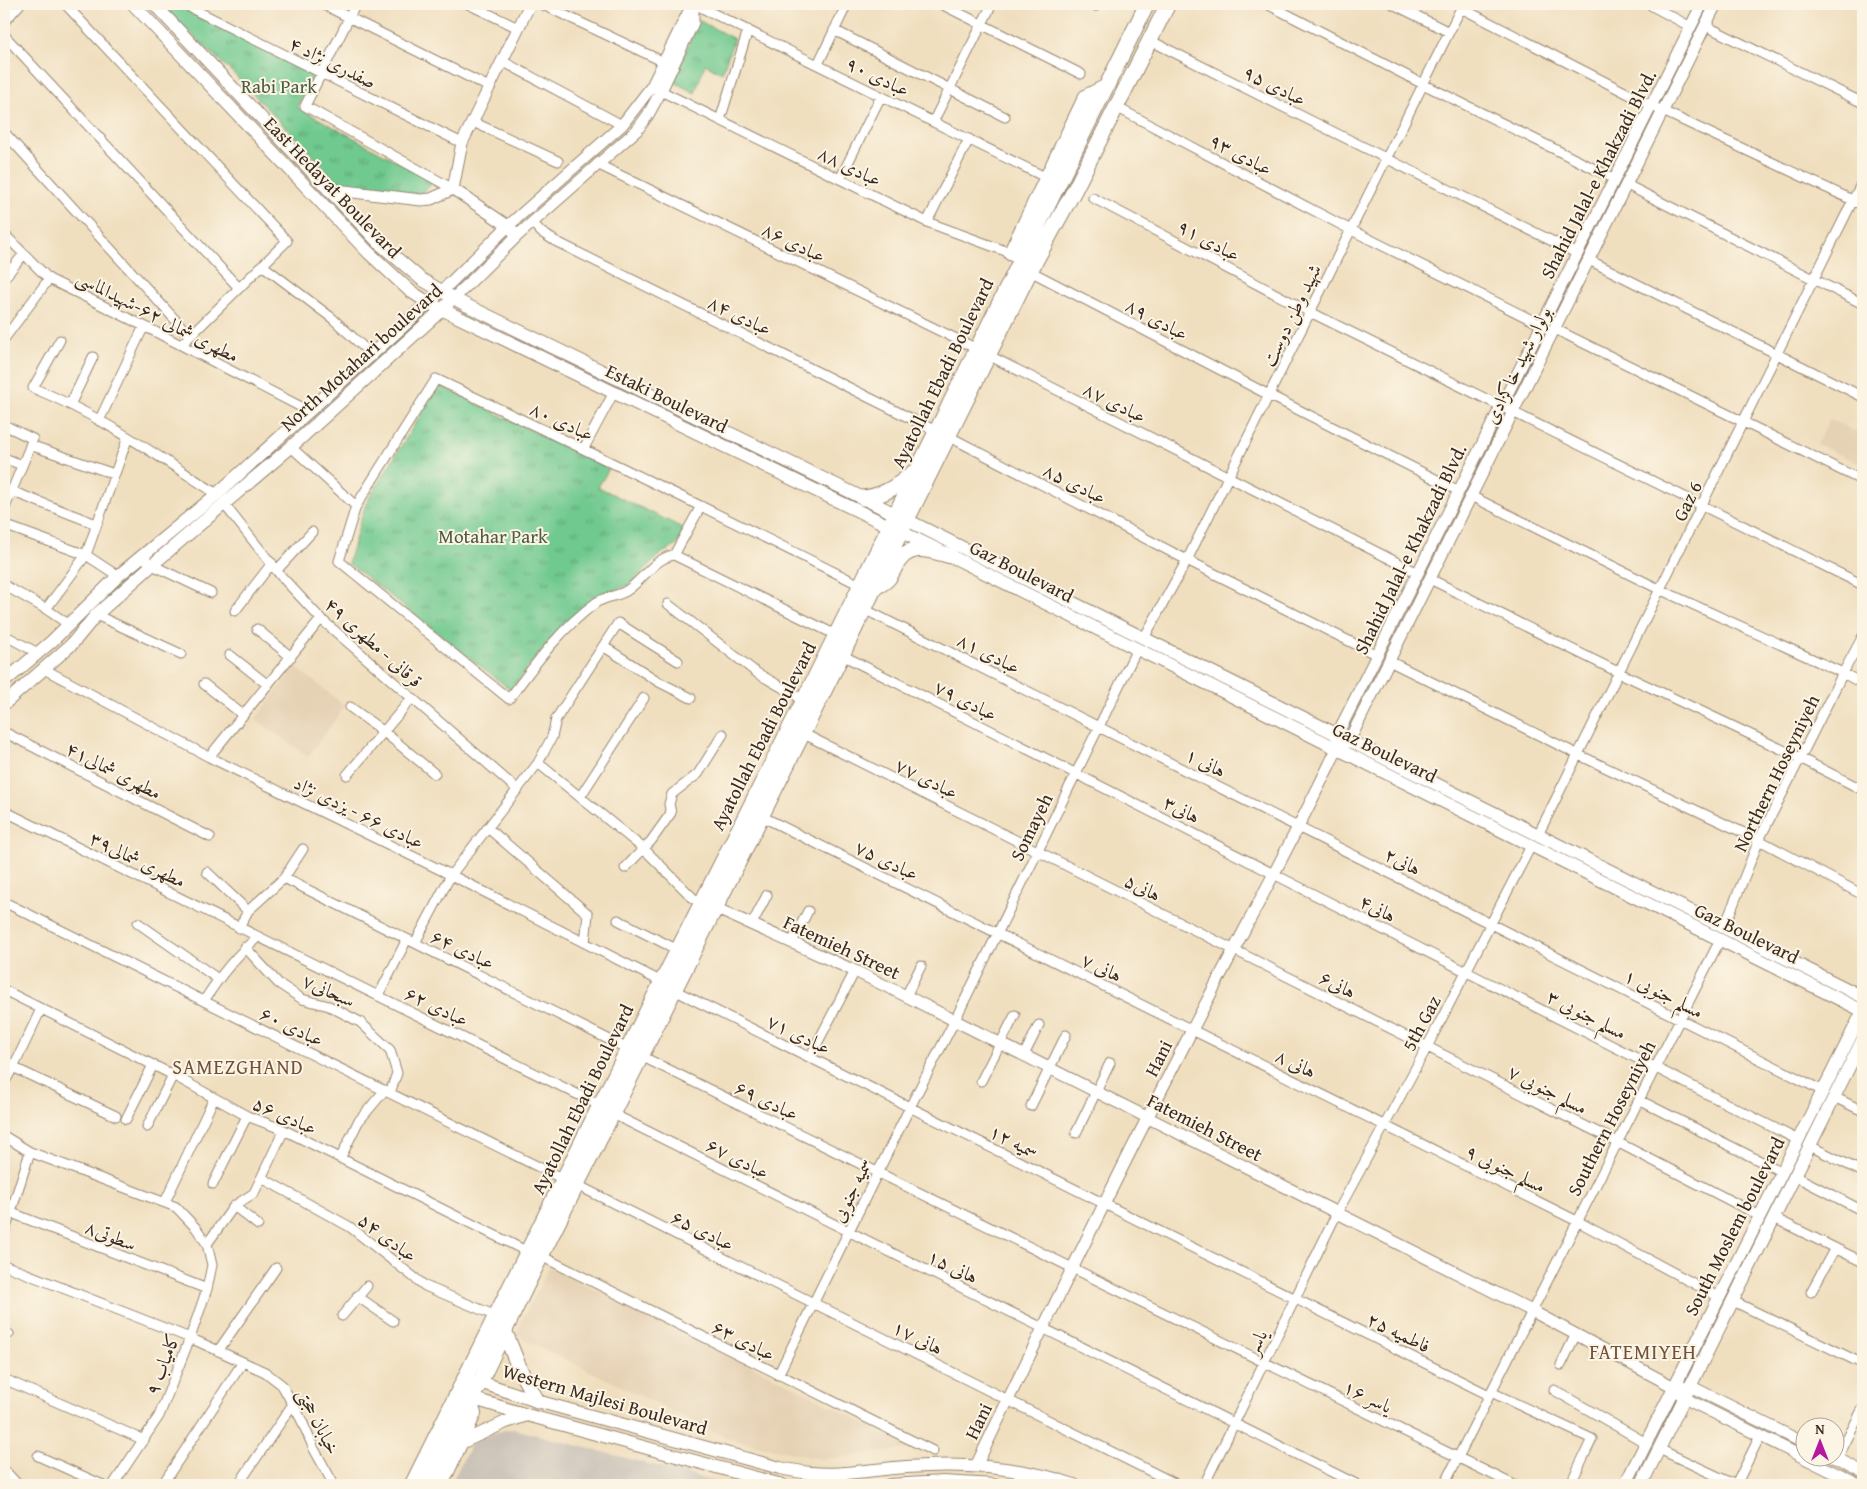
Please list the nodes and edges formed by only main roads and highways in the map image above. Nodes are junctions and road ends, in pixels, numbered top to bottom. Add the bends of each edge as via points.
1 (133, 4) edge
2 (154, 4) edge
3 (1146, 4) edge
4 (1168, 4) edge
5 (1053, 180) junction
6 (1075, 189) junction
7 (1032, 211) junction
8 (1035, 229) junction
9 (1011, 253) road end
10 (442, 291) junction
11 (454, 298) junction
12 (429, 303) junction
13 (443, 310) junction
14 (983, 352) junction
15 (942, 434) junction
16 (918, 467) junction
17 (863, 498) junction
18 (221, 499) junction
19 (898, 523) junction
20 (951, 556) junction
21 (147, 560) junction
22 (867, 588) junction
23 (1141, 644) junction
24 (4, 682) edge
25 (4, 704) edge
26 (1535, 841) junction
27 (1722, 934) junction
28 (668, 986) junction
29 (1863, 997) edge
30 (1863, 1011) edge
31 (1863, 1039) edge
32 (1829, 1094) junction
33 (1804, 1143) junction
34 (1760, 1216) junction
35 (1774, 1218) junction
36 (534, 1254) junction
37 (504, 1330) junction
38 (480, 1382) junction
39 (462, 1384) junction
40 (471, 1398) junction
41 (537, 1401) junction
42 (527, 1416) junction
43 (463, 1442) junction
44 (4, 1474) edge
45 (14, 1485) edge
46 (412, 1485) edge
47 (428, 1485) edge
48 (442, 1485) edge
49 (782, 1485) edge
50 (889, 1485) edge
51 (994, 1485) edge
52 (1074, 1485) edge
53 (1625, 1485) edge
54 (1641, 1485) edge

1 - 12 main road, East Hedayat Boulevard via 368,252 410,291
2 - 10 main road, East Hedayat Boulevard via 379,243 421,279
3 - 5 main road, Ayatollah Ebadi Boulevard via 1106,86
4 - 6 main road, Ayatollah Ebadi Boulevard
5 - 6 main road
5 - 7 main road
5 - 8 main road, Ayatollah Ebadi Boulevard
6 - 14 main road, Ayatollah Ebadi Boulevard
7 - 8 main road
7 - 9 main road
8 - 14 main road, Ayatollah Ebadi Boulevard
10 - 11 main road, East Hedayat Boulevard
10 - 12 main road, North Motahari boulevard
11 - 13 main road, North Motahari boulevard
11 - 17 main road, Estaki Boulevard
12 - 13 main road, Estaki Boulevard
12 - 18 main road, North Motahari boulevard via 309,411
13 - 18 main road, North Motahari boulevard via 291,447
13 - 19 main road, Estaki Boulevard
14 - 15 main road, Ayatollah Ebadi Boulevard
15 - 16 main road, Ayatollah Ebadi Boulevard
15 - 19 main road, Ayatollah Ebadi Boulevard
16 - 17 main road via 888,491
16 - 19 main road, Ayatollah Ebadi Boulevard
17 - 19 main road, Estaki Boulevard
18 - 21 main road, North Motahari boulevard
19 - 20 main road, Gaz Boulevard
19 - 22 main road, Ayatollah Ebadi Boulevard
19 - 23 main road, Gaz Boulevard
20 - 22 main road via 922,549 910,551 898,560 889,578 876,587
20 - 23 main road, Gaz Boulevard
21 - 24 main road, North Motahari boulevard via 118,576
21 - 25 main road, North Motahari boulevard via 72,644
22 - 28 main road, Ayatollah Ebadi Boulevard via 836,635 678,950
22 - 28 main road, Ayatollah Ebadi Boulevard via 864,608 762,816 715,908
23 - 26 main road, Gaz Boulevard via 1337,749
23 - 26 main road, Gaz Boulevard via 1338,735
26 - 27 main road, Gaz Boulevard
27 - 29 main road, Gaz Boulevard
27 - 30 main road, Gaz Boulevard
28 - 36 main road, Ayatollah Ebadi Boulevard
30 - 32 main road, South Moslem boulevard
31 - 32 main road, South Moslem boulevard
32 - 33 main road, South Moslem boulevard
33 - 34 main road, South Moslem boulevard via 1782,1172
33 - 35 main road, South Moslem boulevard via 1795,1176
34 - 35 main road
34 - 53 main road, South Moslem boulevard
35 - 54 main road, South Moslem boulevard
36 - 37 main road, Ayatollah Ebadi Boulevard
36 - 39 main road, Ayatollah Ebadi Boulevard via 496,1316
37 - 38 main road, Ayatollah Ebadi Boulevard
37 - 41 main road
38 - 39 main road, Western Majlesi Boulevard
38 - 40 main road, Ayatollah Ebadi Boulevard
38 - 41 main road, Western Majlesi Boulevard
39 - 40 main road
39 - 46 main road, Ayatollah Ebadi Boulevard
40 - 42 main road, Western Majlesi Boulevard
40 - 43 main road via 475,1414
40 - 47 main road, Ayatollah Ebadi Boulevard
41 - 52 main road, Western Majlesi Boulevard via 780,1468 810,1473 976,1466 1024,1472
42 - 43 main road
42 - 49 main road, Western Majlesi Boulevard
43 - 48 main road
44 - 45 main road
50 - 51 main road via 943,1482

